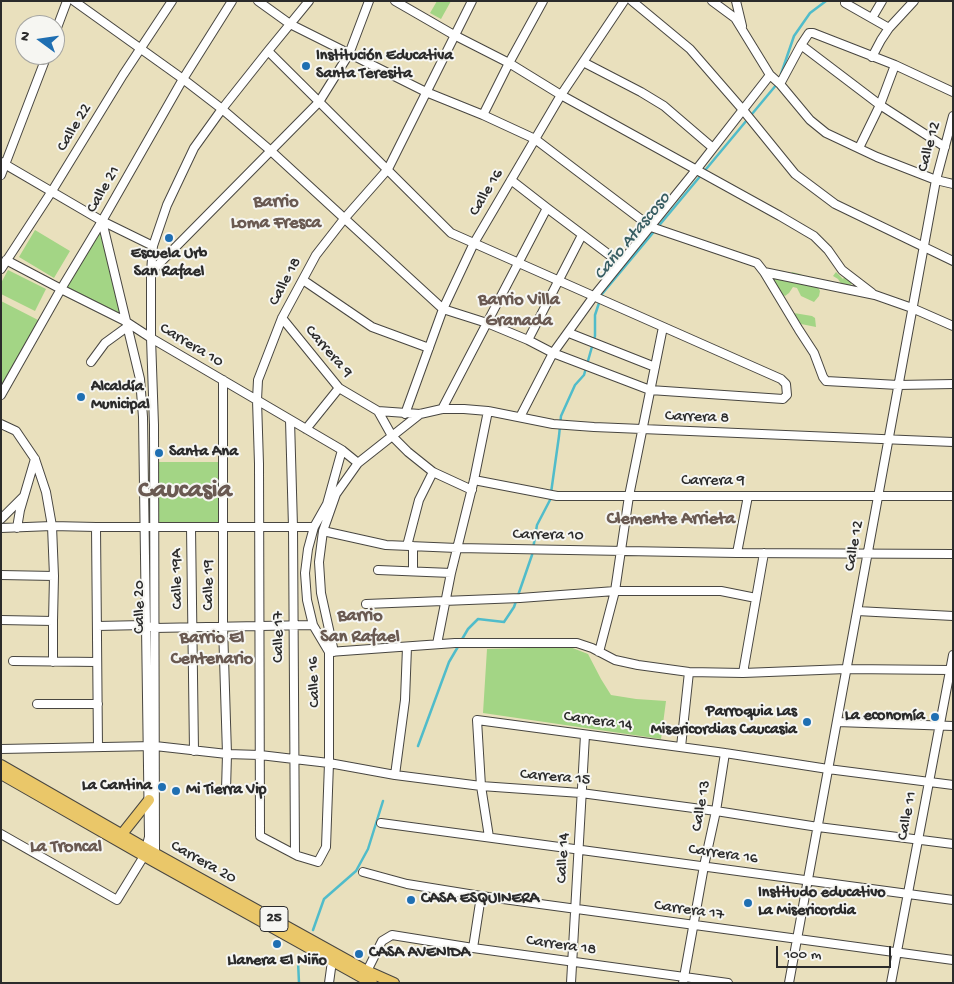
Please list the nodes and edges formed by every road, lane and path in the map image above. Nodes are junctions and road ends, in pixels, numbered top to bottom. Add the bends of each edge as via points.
1 (67, 1) edge
2 (74, 1) edge
3 (172, 1) edge
4 (232, 1) edge
5 (258, 1) edge
6 (310, 1) edge
7 (369, 1) edge
8 (395, 1) edge
9 (472, 1) edge
10 (543, 1) edge
11 (624, 1) edge
12 (632, 1) edge
13 (712, 1) edge
14 (736, 1) edge
15 (882, 1) edge
16 (914, 1) edge
17 (845, 4) dead end
18 (62, 15) edge
19 (872, 18) junction
20 (290, 24) junction
21 (889, 28) junction
22 (744, 34) junction
23 (454, 35) junction
24 (801, 45) junction
25 (140, 49) junction
26 (268, 51) junction
27 (349, 54) junction
28 (872, 57) junction
29 (583, 62) junction
30 (509, 64) junction
31 (895, 64) junction
32 (43, 65) edge
33 (183, 79) junction
34 (775, 80) junction
35 (426, 92) junction
36 (953, 92) edge
37 (561, 95) junction
38 (319, 102) junction
39 (880, 105) junction
40 (222, 109) junction
41 (484, 115) junction
42 (748, 115) junction
43 (953, 116) edge
44 (535, 139) junction
45 (945, 147) junction
46 (713, 148) junction
47 (859, 148) junction
48 (271, 151) junction
49 (3, 163) edge
50 (388, 169) junction
51 (700, 172) junction
52 (1, 175) edge
53 (511, 180) junction
54 (936, 180) junction
55 (953, 184) edge
56 (52, 191) junction
57 (547, 208) junction
58 (344, 219) junction
59 (102, 221) junction
60 (655, 228) junction
61 (582, 234) junction
62 (474, 243) junction
63 (153, 246) junction
64 (923, 248) junction
65 (6, 260) junction
66 (953, 261) edge
67 (518, 263) junction
68 (620, 263) junction
69 (1, 269) edge
70 (150, 272) junction
71 (764, 272) junction
72 (303, 280) junction
73 (558, 280) junction
74 (61, 289) junction
75 (874, 295) junction
76 (598, 298) junction
77 (912, 308) junction
78 (444, 310) junction
79 (282, 318) junction
80 (126, 324) junction
81 (486, 324) junction
82 (953, 326) edge
83 (663, 327) junction
84 (569, 332) junction
85 (151, 338) junction
86 (528, 340) junction
87 (429, 348) junction
88 (553, 353) junction
89 (91, 362) dead end
90 (655, 367) junction
91 (223, 380) junction
92 (953, 384) edge
93 (898, 385) junction
94 (339, 388) junction
95 (650, 390) junction
96 (1, 395) edge
97 (257, 400) junction
98 (442, 409) junction
99 (378, 411) junction
100 (488, 411) junction
101 (404, 414) junction
102 (420, 414) junction
103 (520, 417) junction
104 (290, 420) junction
105 (1, 424) edge
106 (306, 429) junction
107 (642, 430) junction
108 (392, 436) junction
109 (888, 439) junction
110 (953, 442) edge
111 (342, 450) junction
112 (34, 458) junction
113 (358, 463) junction
114 (433, 472) junction
115 (474, 480) junction
116 (472, 490) junction
117 (878, 495) junction
118 (24, 496) junction
119 (629, 496) junction
120 (748, 496) junction
121 (953, 496) edge
122 (1, 519) edge
123 (52, 526) junction
124 (96, 527) junction
125 (145, 527) junction
126 (154, 527) junction
127 (191, 527) junction
128 (224, 527) junction
129 (258, 527) junction
130 (293, 527) junction
131 (314, 527) junction
132 (1, 528) edge
133 (17, 528) junction
134 (324, 531) junction
135 (410, 546) junction
136 (457, 548) junction
137 (621, 551) junction
138 (737, 553) junction
139 (764, 553) junction
140 (868, 554) junction
141 (953, 554) edge
142 (378, 570) dead end
143 (413, 571) junction
144 (451, 573) junction
145 (1, 575) edge
146 (54, 576) junction
147 (615, 591) junction
148 (756, 598) junction
149 (446, 600) junction
150 (366, 604) dead end
151 (857, 611) junction
152 (953, 616) edge
153 (1, 620) edge
154 (52, 621) junction
155 (293, 625) junction
156 (313, 625) junction
157 (97, 626) junction
158 (223, 626) junction
159 (259, 626) junction
160 (150, 627) junction
161 (192, 627) junction
162 (437, 644) junction
163 (408, 647) junction
164 (332, 652) junction
165 (598, 652) junction
166 (953, 655) edge
167 (13, 661) dead end
168 (53, 662) junction
169 (97, 662) junction
170 (846, 670) junction
171 (950, 670) junction
172 (689, 672) junction
173 (743, 673) junction
174 (37, 704) dead end
175 (98, 704) junction
176 (837, 722) junction
177 (939, 726) junction
178 (953, 726) edge
179 (585, 734) junction
180 (152, 746) junction
181 (98, 747) junction
182 (681, 747) junction
183 (1, 749) edge
184 (194, 750) junction
185 (725, 753) junction
186 (227, 754) junction
187 (260, 756) junction
188 (294, 759) junction
189 (329, 763) junction
190 (1, 765) edge
191 (828, 769) junction
192 (1, 774) edge
193 (395, 775) junction
194 (929, 781) junction
195 (953, 785) edge
196 (481, 786) junction
197 (226, 790) dead end
198 (581, 793) junction
199 (149, 800) junction
200 (716, 811) junction
201 (381, 823) dead end
202 (818, 827) junction
203 (1, 834) edge
204 (122, 834) junction
205 (489, 837) junction
206 (918, 839) junction
207 (953, 844) edge
208 (578, 849) junction
209 (295, 854) junction
210 (150, 855) junction
211 (704, 866) junction
212 (363, 872) dead end
213 (808, 881) junction
214 (908, 894) junction
215 (481, 896) junction
216 (953, 900) edge
217 (575, 909) junction
218 (694, 925) junction
219 (797, 939) junction
220 (473, 948) junction
221 (897, 952) junction
222 (953, 960) edge
223 (332, 961) junction
224 (572, 962) junction
225 (367, 971) junction
226 (684, 980) edge
227 (329, 983) edge
228 (372, 983) edge
229 (394, 983) edge
230 (571, 983) edge
231 (728, 983) edge
232 (789, 983) edge
233 (891, 983) edge

1 - 18 street
2 - 25 street
3 - 25 street, Calle 22
4 - 33 street, Calle 21
5 - 20 street
6 - 20 street, Calle 20
7 - 27 street
8 - 23 street
9 - 23 street, Calle 18
10 - 30 street
11 - 29 street, Calle 16
12 - 42 street via 690,49
13 - 22 street via 735,18
14 - 22 street
15 - 19 street
16 - 21 street
17 - 19 street
19 - 21 street
20 - 26 street, Calle 20
20 - 27 street
21 - 28 street
22 - 34 street
23 - 30 street
23 - 35 street, Calle 18
24 - 28 street via 813,33
24 - 34 street
24 - 39 street
25 - 33 street
25 - 56 street, Calle 22
26 - 38 street
26 - 40 street, Calle 20
27 - 35 street
27 - 38 street
28 - 31 street
29 - 37 street, Calle 16
29 - 46 street via 664,106
30 - 37 street
30 - 41 street
31 - 36 street
31 - 39 street
32 - 49 street
33 - 40 street
33 - 59 street, Calle 21
34 - 42 street
34 - 47 street via 810,120 826,133
35 - 41 street
35 - 50 street, Calle 18
37 - 44 street, Calle 16
37 - 51 street
38 - 48 street
38 - 50 street
39 - 45 street
39 - 47 street
40 - 48 street
40 - 63 street, Calle 20 via 194,148 166,205
41 - 44 street
42 - 46 street
42 - 64 street via 795,174 835,204
43 - 45 street, Calle 12
44 - 53 street, Calle 16
44 - 60 street
45 - 54 street, Calle 12
46 - 51 street
47 - 54 street
48 - 58 street
48 - 70 street
49 - 52 street
49 - 56 street
50 - 58 street, Calle 18
50 - 62 street via 451,233
51 - 60 street
51 - 75 street via 814,236 842,270
53 - 57 street
53 - 62 street, Calle 16
54 - 55 street
54 - 64 street, Calle 12
56 - 59 street
56 - 65 street, Calle 22
57 - 61 street
57 - 67 street
58 - 72 street, Calle 18 via 316,255
58 - 78 street
59 - 63 street
59 - 74 street, Calle 21
59 - 80 street, Calle 20
60 - 68 street
60 - 71 street via 757,263
61 - 68 street
61 - 73 street
62 - 67 street
62 - 78 street, Calle 16
63 - 70 street, Calle 20
64 - 66 street
64 - 77 street, Calle 12
65 - 69 street, Calle 22
65 - 74 street, Carrera 10
67 - 73 street
67 - 81 street
68 - 76 street
70 - 85 street, Calle 20
71 - 75 street
71 - 93 street via 814,353 824,380
72 - 79 street, Calle 18
72 - 87 street via 372,327
73 - 76 street
73 - 86 street
74 - 80 street, Carrera 10
74 - 96 street, Calle 21
75 - 77 street
76 - 83 street
76 - 84 street
77 - 82 street
77 - 93 street, Calle 12
78 - 81 street
78 - 87 street, Calle 16
79 - 94 street, Carrera 9
79 - 97 street, Calle 18 via 258,380
80 - 85 street, Carrera 10
80 - 89 street via 105,343
80 - 125 street, Calle 20 via 140,379
81 - 86 street
81 - 98 street
83 - 90 street
83 - 95 street via 781,379 786,384 787,395 783,399
84 - 88 street
84 - 90 street
85 - 91 street, Carrera 10
85 - 126 street, Calle 20
86 - 88 street
87 - 101 street, Calle 16
88 - 95 street
88 - 103 street
90 - 95 street
91 - 97 street, Carrera 10
91 - 128 street, Calle 19
92 - 93 street
93 - 109 street, Calle 12
94 - 99 street, Carrera 9
94 - 106 street
95 - 107 street
97 - 104 street, Carrera 10
97 - 129 street, Calle 18
98 - 100 street, Carrera 8
98 - 102 street, Carrera 8
99 - 101 street
99 - 108 street
100 - 103 street, Carrera 8
100 - 115 street
101 - 102 street
102 - 108 street, Calle 16
103 - 107 street, Carrera 8 via 553,424
104 - 106 street, Carrera 10
104 - 130 street, Calle 17
105 - 112 street via 16,431
106 - 111 street, Carrera 10
107 - 109 street, Carrera 8
107 - 119 street
108 - 113 street, Calle 16
108 - 114 street
109 - 110 street, Carrera 8
109 - 117 street, Calle 12
111 - 113 street, Carrera 10
111 - 131 street, Calle 16 via 327,504
112 - 118 street
112 - 123 street via 46,492
113 - 134 street, Calle 16 via 336,494
114 - 116 street
114 - 135 street via 419,500
115 - 116 street
115 - 119 street, Carrera 9 via 557,496
116 - 136 street
117 - 120 street, Carrera 9
117 - 121 street, Carrera 9
117 - 140 street, Calle 12
118 - 122 street
118 - 133 street
119 - 120 street, Carrera 9
119 - 137 street
120 - 138 street
123 - 124 street
123 - 133 street
123 - 146 street
124 - 125 street
124 - 157 street
125 - 126 street
125 - 160 street, Calle 20
126 - 127 street
126 - 160 street, Calle 20
127 - 128 street
127 - 161 street, Calle 19A
128 - 129 street
128 - 158 street, Calle 19
129 - 130 street
129 - 159 street, Calle 18
130 - 131 street
130 - 155 street, Calle 17
131 - 156 street, Calle 16 via 305,573
132 - 133 street
134 - 135 street, Carrera 10 via 386,545
134 - 164 street, Calle 16 via 319,562 321,593
135 - 136 street, Carrera 10
135 - 143 street
136 - 137 street, Carrera 10
136 - 144 street
137 - 138 street, Carrera 10
137 - 147 street
138 - 139 street, Carrera 10
139 - 140 street, Carrera 10
139 - 148 street
140 - 141 street, Carrera 10
140 - 151 street, Calle 12
142 - 143 street
143 - 144 street
144 - 149 street
145 - 146 street
146 - 154 street
147 - 148 street via 721,591
147 - 149 street
147 - 165 street
148 - 173 street
149 - 150 street
149 - 162 street
151 - 152 street
151 - 170 street, Calle 12
153 - 154 street
154 - 168 street
155 - 156 street
155 - 159 street
155 - 188 street, Calle 17
156 - 164 street, Calle 16
157 - 160 street
157 - 169 street
158 - 159 street
158 - 161 street
158 - 186 street, Calle 19
159 - 187 street, Calle 18
160 - 161 street
160 - 180 street, Calle 20
161 - 184 street, Calle 19A
162 - 163 street
162 - 165 street via 577,643
163 - 164 street
163 - 193 street via 406,700
164 - 189 street, Calle 16
165 - 172 street via 615,660
166 - 171 street, Calle 11
167 - 168 street
168 - 169 street
169 - 175 street
170 - 171 street
170 - 173 street
170 - 176 street, Calle 12
171 - 177 street, Calle 11
172 - 173 street
172 - 182 street
174 - 175 street
175 - 181 street
176 - 177 street
176 - 191 street, Calle 12
177 - 178 street
177 - 194 street, Calle 11
179 - 182 street, Carrera 14
179 - 196 street, Carrera 14 via 477,720
179 - 198 street, Calle 14
180 - 181 street, Carrera 15
180 - 184 street, Carrera 15
180 - 199 street, Calle 20
180 - 210 street, Calle 20
181 - 183 street
182 - 185 street, Carrera 14
184 - 186 street, Carrera 15
185 - 191 street, Carrera 14
185 - 200 street, Calle 13
186 - 187 street, Carrera 15
186 - 197 street, Calle 19
187 - 188 street, Carrera 15
187 - 209 street, Calle 18 via 260,836
188 - 189 street, Carrera 15
188 - 209 street, Calle 17
189 - 193 street, Carrera 15
189 - 209 street, Calle 16 via 326,847 318,862
190 - 204 main road, Carrera 20 / 25
191 - 194 street, Carrera 14
191 - 202 street, Calle 12
192 - 210 main road, Carrera 20 / 25
193 - 196 street, Carrera 15
194 - 195 street, Carrera 14
194 - 206 street, Calle 11
196 - 198 street, Carrera 15
196 - 205 street
198 - 200 street, Carrera 15
198 - 208 street, Calle 14
199 - 204 main road
199 - 210 street, Calle 20
200 - 202 street, Carrera 15
200 - 211 street, Calle 13
201 - 205 street, Carrera 16
202 - 206 street, Carrera 15
202 - 213 street, Calle 12
203 - 210 street via 117,900
204 - 210 main road, Carrera 20 / 25
205 - 208 street, Carrera 16
206 - 207 street, Carrera 15
206 - 214 street, Calle 11
208 - 211 street, Carrera 16
208 - 217 street, Calle 14
210 - 223 main road, Carrera 20 / 25
210 - 225 main road, Carrera 20 / 25
211 - 213 street, Carrera 16
211 - 218 street, Calle 13
212 - 215 street, Carrera 17 via 406,884
213 - 214 street, Carrera 16
213 - 219 street, Calle 12
214 - 216 street, Carrera 16
214 - 221 street, Calle 11
215 - 217 street, Carrera 17
215 - 220 street
217 - 218 street, Carrera 17
217 - 224 street, Calle 14
218 - 219 street, Carrera 17
218 - 226 street, Calle 13
219 - 221 street, Carrera 17
219 - 232 street, Calle 12
220 - 224 street, Carrera 18
220 - 225 street, Carrera 18 via 392,935 382,941
221 - 222 street, Carrera 17
221 - 233 street, Calle 11
223 - 227 street
223 - 228 main road, Carrera 20 / 25
224 - 226 street, Carrera 18
224 - 230 street, Calle 14
225 - 229 main road, Carrera 20 / 25
226 - 231 street, Carrera 18

